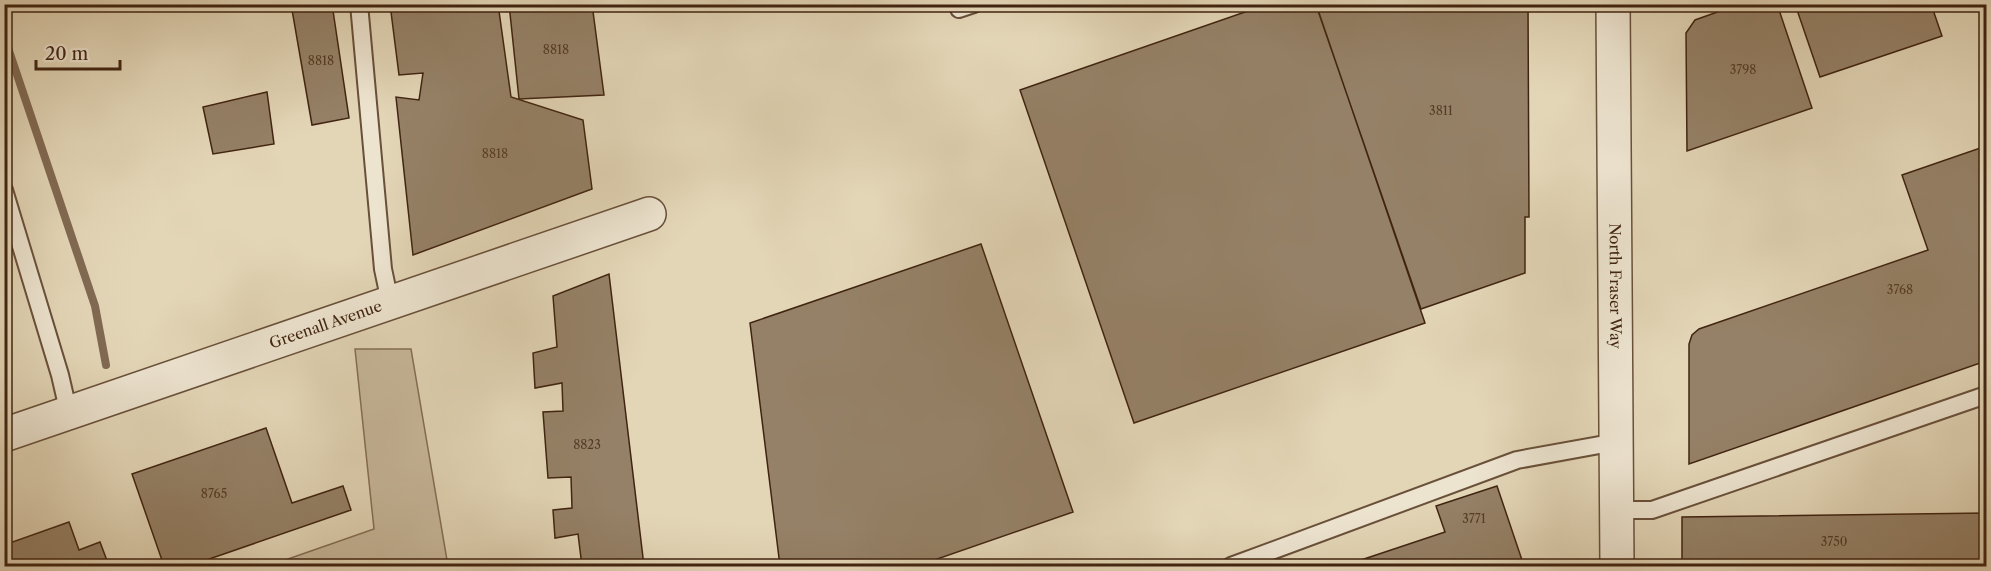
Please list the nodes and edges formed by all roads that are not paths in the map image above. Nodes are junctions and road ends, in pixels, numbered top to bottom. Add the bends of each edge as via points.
1 (359, 4) edge
2 (1613, 4) edge
3 (4, 190) edge
4 (649, 214) dead end
5 (390, 302) junction
6 (1986, 395) edge
7 (69, 414) junction
8 (4, 435) edge
9 (1616, 442) junction
10 (1616, 510) junction
11 (1231, 567) edge
12 (1617, 567) edge

1 - 5 lane via 383,269
2 - 9 street, North Fraser Way
3 - 7 lane
4 - 5 street, Greenall Avenue
5 - 7 street, Greenall Avenue
6 - 10 lane via 1652,510
7 - 8 street, Greenall Avenue
9 - 10 street, North Fraser Way
9 - 11 lane via 1517,460
10 - 12 street, North Fraser Way

